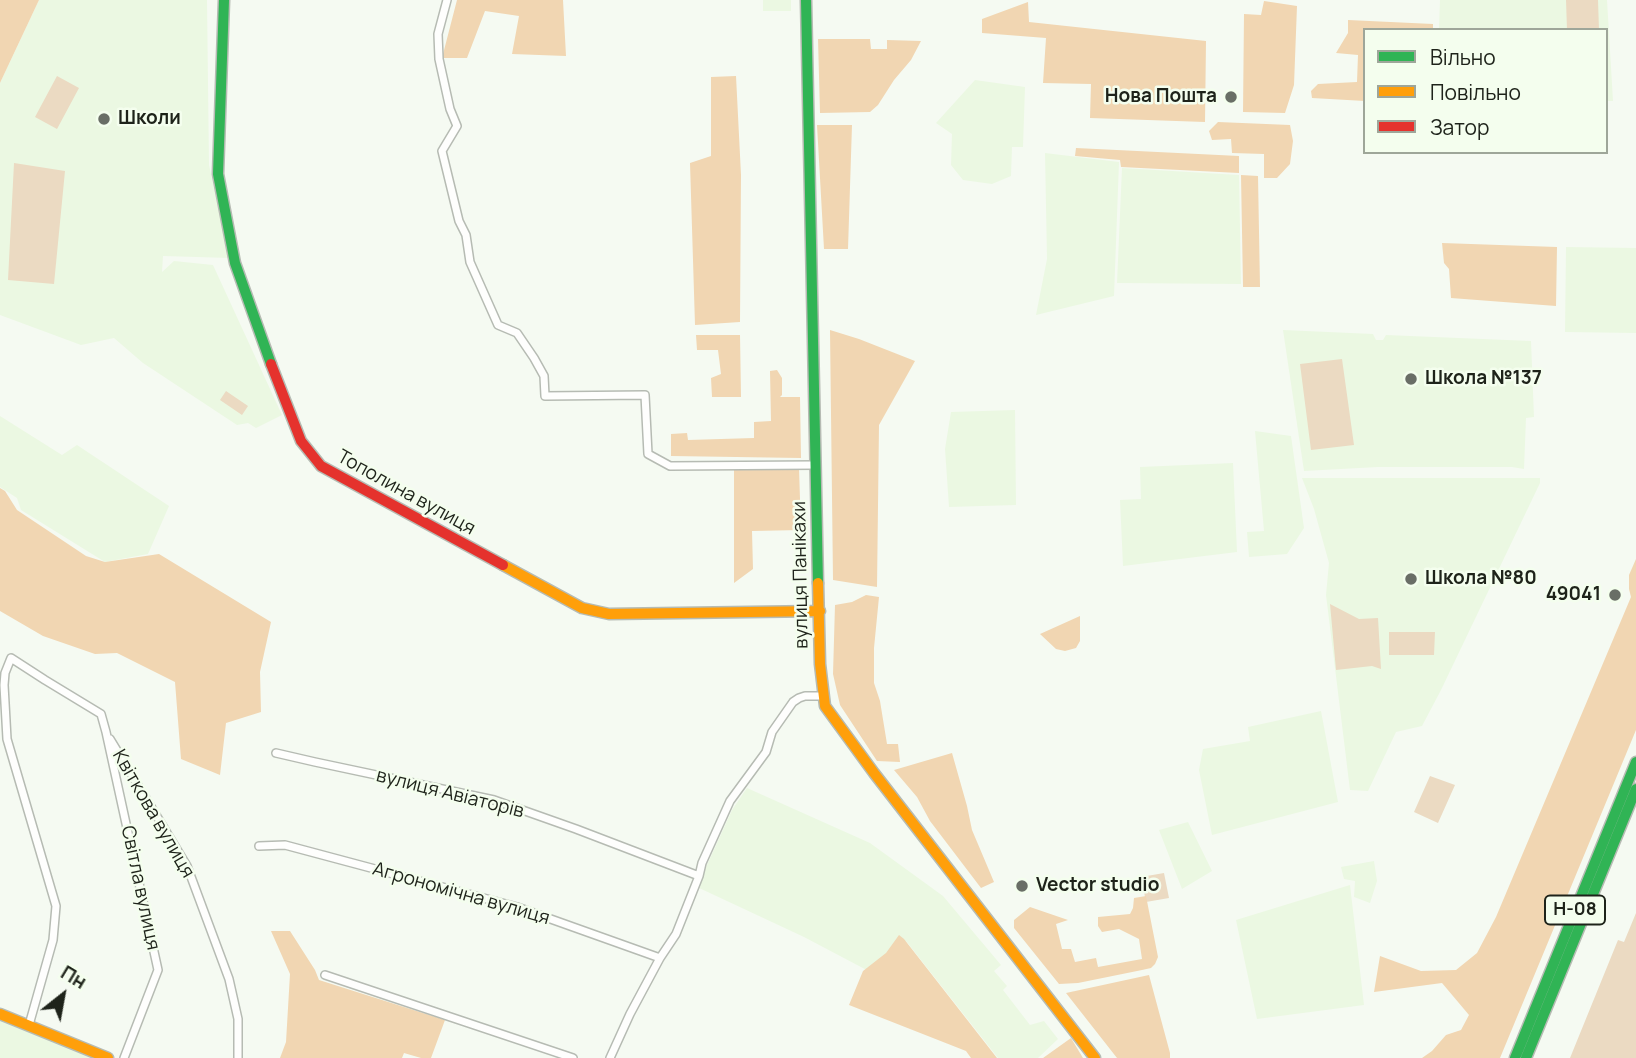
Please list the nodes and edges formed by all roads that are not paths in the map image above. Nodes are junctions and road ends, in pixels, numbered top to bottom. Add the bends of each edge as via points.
1 (224, 0) edge
2 (447, 0) edge
3 (806, 0) edge
4 (816, 465) junction
5 (820, 611) junction
6 (823, 696) junction
7 (106, 732) junction
8 (276, 753) dead end
9 (1636, 765) edge
10 (1636, 789) edge
11 (259, 846) dead end
12 (699, 876) junction
13 (660, 958) junction
14 (326, 975) dead end
15 (1544, 1001) junction
16 (0, 1014) edge
17 (29, 1025) junction
18 (107, 1058) edge
19 (124, 1058) edge
20 (238, 1058) edge
21 (573, 1058) edge
22 (610, 1058) edge
23 (1095, 1058) edge
24 (1519, 1058) edge

1 - 5 street, Тополина вулиця via 219,174 235,264 301,441 321,466 570,603 593,611
2 - 4 street via 438,34 439,59 457,126 442,151 470,262 498,325 517,333 534,358 544,376 545,396 645,395 648,454 670,466
3 - 4 street, вулиця Панікахи
4 - 5 street, вулиця Панікахи
5 - 6 street, вулиця Панікахи
6 - 12 street via 799,698 775,726 766,752 730,801
6 - 23 street, вулиця Панікахи via 842,731
7 - 17 street, Світла вулиця via 100,714 11,658 4,685 7,739 55,906 52,940
7 - 19 street, Світла вулиця via 158,970
7 - 20 street, Квіткова вулиця via 187,866 229,979 238,1019
8 - 12 street, вулиця Авіаторів via 494,800
9 - 15 street, Н-08
10 - 15 street, Н-08
11 - 13 street, Агрономічна вулиця via 285,845 516,907
12 - 13 street via 676,934
13 - 22 street
14 - 21 street
15 - 24 street, Н-08
16 - 17 street
17 - 18 street

